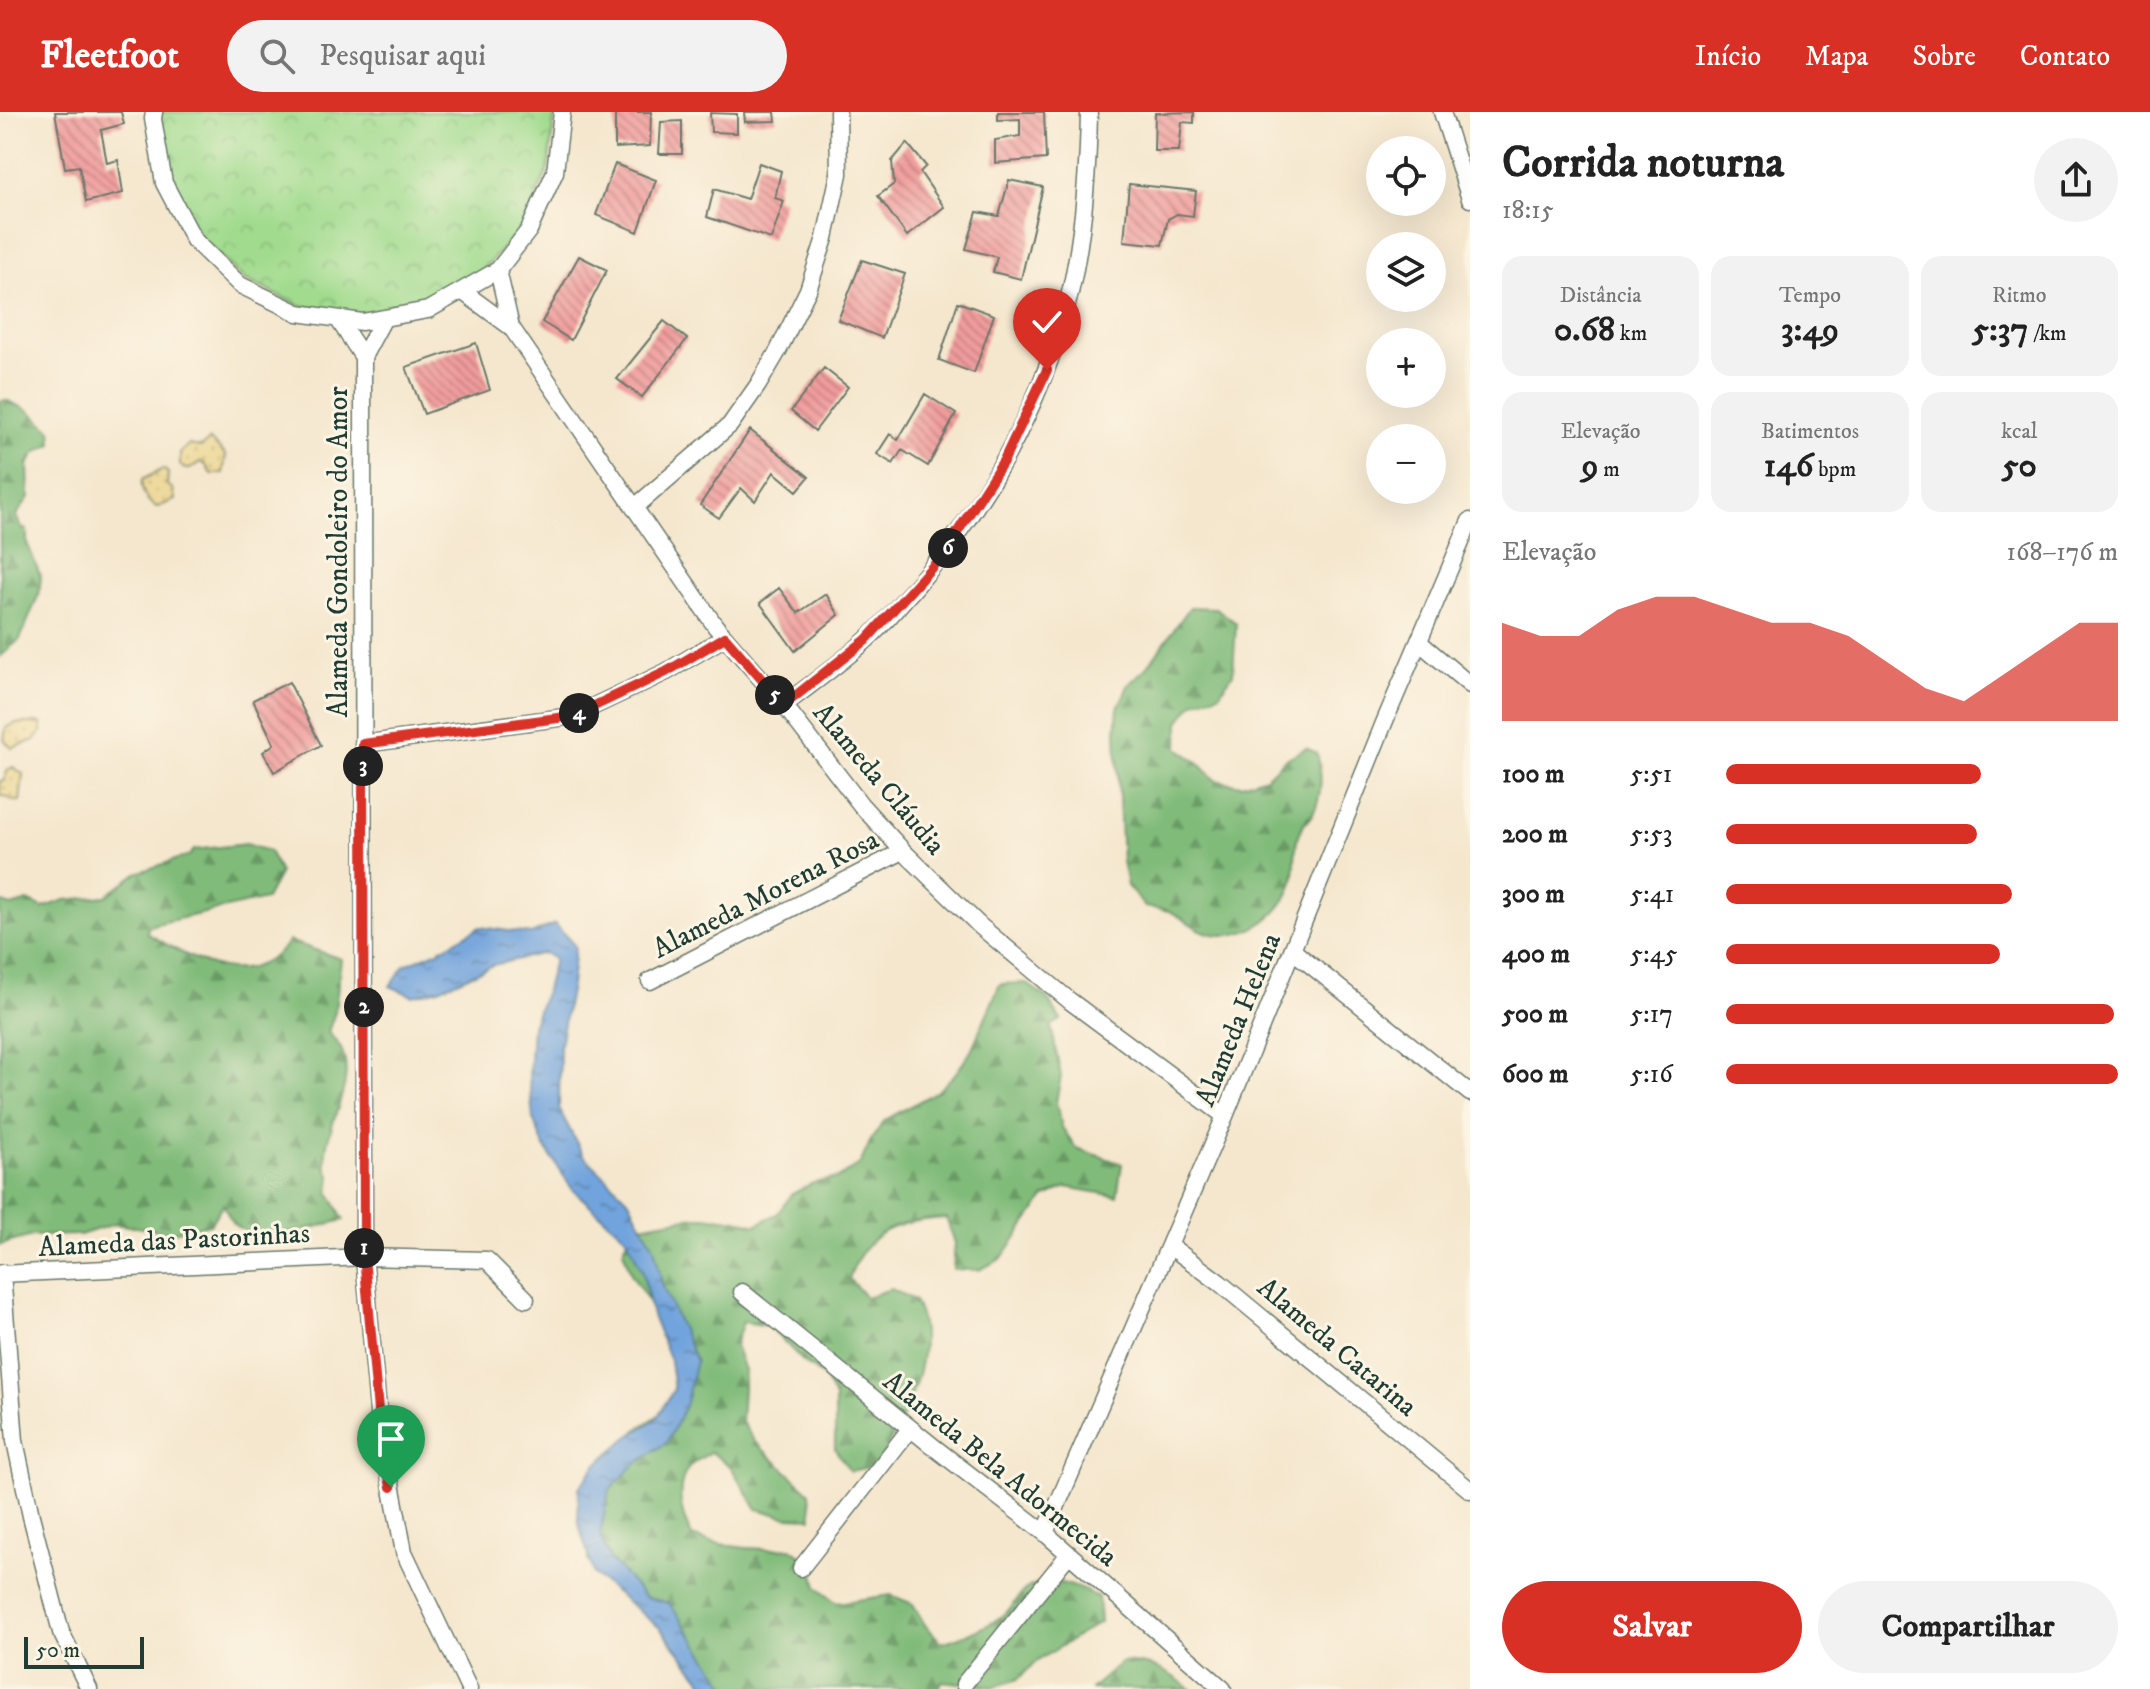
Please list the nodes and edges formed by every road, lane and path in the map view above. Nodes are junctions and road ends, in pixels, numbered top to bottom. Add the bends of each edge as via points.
1 (154, 112) edge
2 (562, 112) edge
3 (838, 112) edge
4 (1089, 112) edge
5 (1442, 112) edge
6 (1470, 199) edge
7 (498, 270) junction
8 (462, 291) junction
9 (384, 318) junction
10 (338, 319) junction
11 (511, 327) junction
12 (363, 357) junction
13 (634, 508) junction
14 (1470, 521) edge
15 (725, 637) junction
16 (1419, 642) junction
17 (1470, 685) edge
18 (784, 705) junction
19 (363, 744) junction
20 (903, 851) junction
21 (1292, 950) junction
22 (650, 981) dead end
23 (1470, 1093) edge
24 (1225, 1116) junction
25 (1170, 1246) junction
26 (364, 1257) junction
27 (1, 1273) edge
28 (742, 1292) dead end
29 (526, 1299) dead end
30 (910, 1429) junction
31 (1470, 1490) edge
32 (1045, 1533) junction
33 (1069, 1554) junction
34 (801, 1568) dead end
35 (964, 1684) dead end
36 (89, 1689) edge
37 (469, 1689) edge
38 (1223, 1689) edge

1 - 10 street via 164,183 194,240 240,285 298,313
2 - 7 street via 555,172 529,230
3 - 13 street via 839,174 825,238 808,290 778,351 730,425
4 - 18 street via 1080,237 1067,304 1047,370 1004,460 942,556 892,613
5 - 6 street
7 - 8 street
7 - 11 street
8 - 9 street via 428,310
8 - 11 street
9 - 10 street
9 - 12 street, Alameda Gondoleiro do Amor
10 - 12 street, Alameda Gondoleiro do Amor
11 - 13 street, Alameda Cláudia
12 - 19 street, Alameda Gondoleiro do Amor
13 - 15 street, Alameda Cláudia
14 - 16 street, Alameda Helena
15 - 18 street, Alameda Cláudia
15 - 19 street via 573,716
16 - 17 street
16 - 21 street, Alameda Helena
18 - 20 street, Alameda Cláudia
19 - 26 street, Alameda Gondoleiro do Amor
20 - 22 street, Alameda Morena Rosa
20 - 24 street, Alameda Cláudia via 980,926 1070,1001
21 - 23 street
21 - 24 street, Alameda Helena
24 - 25 street, Alameda Helena
25 - 31 street, Alameda Catarina
25 - 32 street, Alameda Helena
26 - 27 street, Alameda das Pastorinhas
26 - 29 street, Alameda das Pastorinhas via 487,1260
26 - 37 street, Alameda Gondoleiro do Amor via 379,1421 404,1552
27 - 36 street via 15,1441 61,1632
28 - 30 street, Alameda Bela Adormecida
30 - 32 street, Alameda Bela Adormecida
30 - 34 street
32 - 33 street, Alameda Bela Adormecida
33 - 35 street
33 - 38 street, Alameda Bela Adormecida

